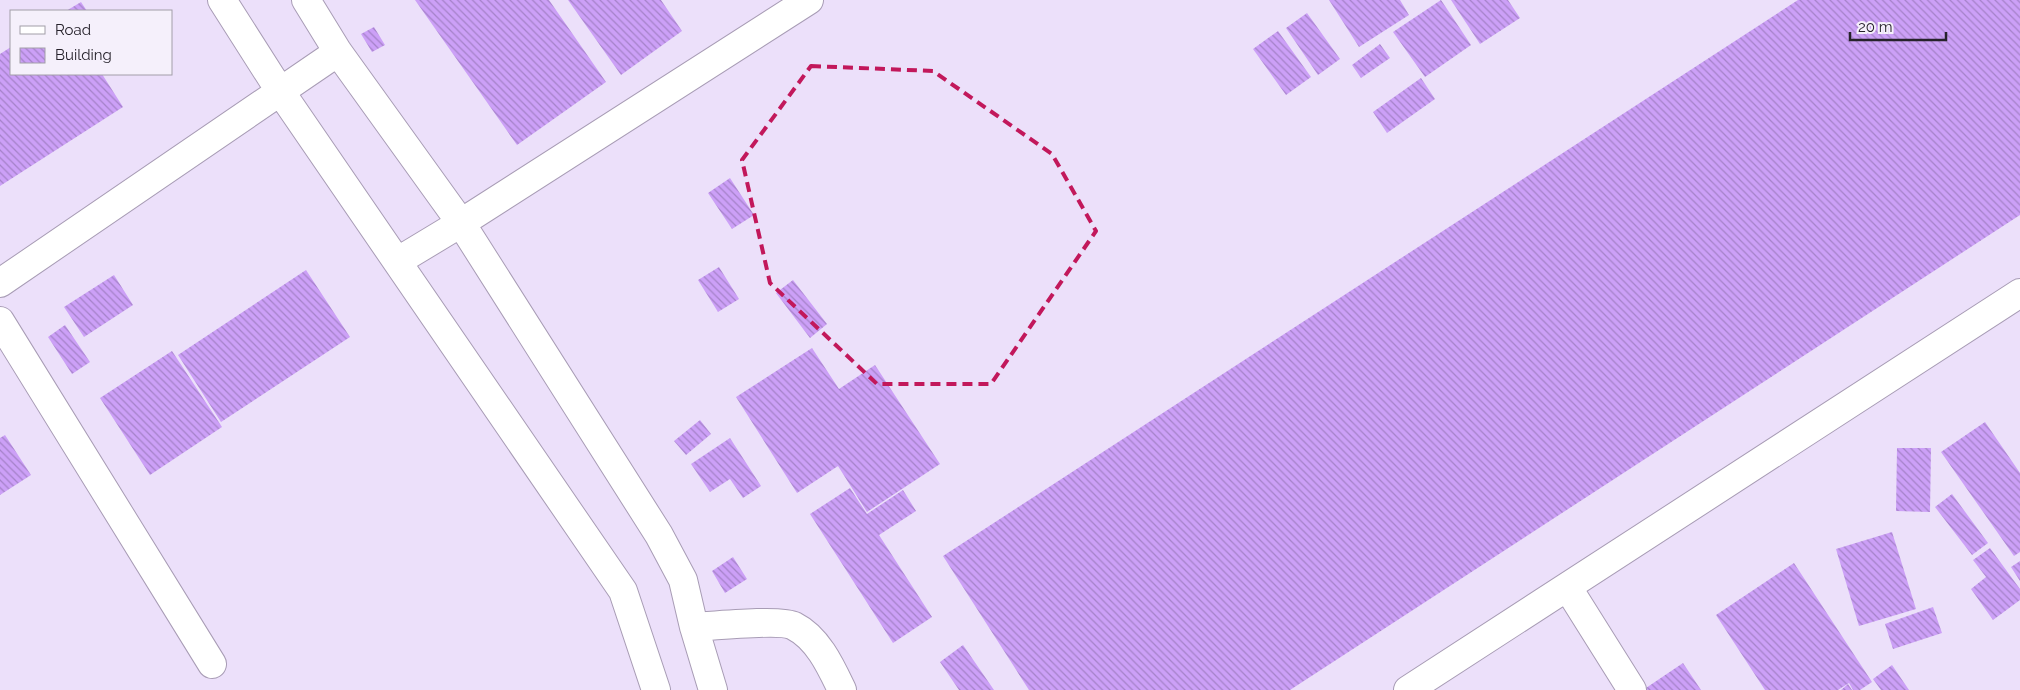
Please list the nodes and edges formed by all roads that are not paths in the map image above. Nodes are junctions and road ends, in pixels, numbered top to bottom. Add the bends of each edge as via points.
1 (222, 0) edge
2 (306, 0) edge
3 (809, 0) edge
4 (338, 52) junction
5 (280, 91) junction
6 (461, 223) junction
7 (398, 261) junction
8 (0, 283) edge
9 (2020, 293) edge
10 (0, 321) edge
11 (1568, 588) junction
12 (694, 627) junction
13 (212, 664) dead end
14 (656, 690) edge
15 (713, 690) edge
16 (842, 690) edge
17 (1408, 690) edge
18 (1632, 690) edge

1 - 5 lane
2 - 4 lane
3 - 6 lane
4 - 5 lane
4 - 6 lane
5 - 7 lane
5 - 8 lane
6 - 7 lane
6 - 12 lane via 659,534 683,580
7 - 14 lane via 623,591
9 - 11 lane
10 - 13 lane
11 - 17 lane
11 - 18 lane
12 - 15 lane
12 - 16 lane via 793,625 819,648

